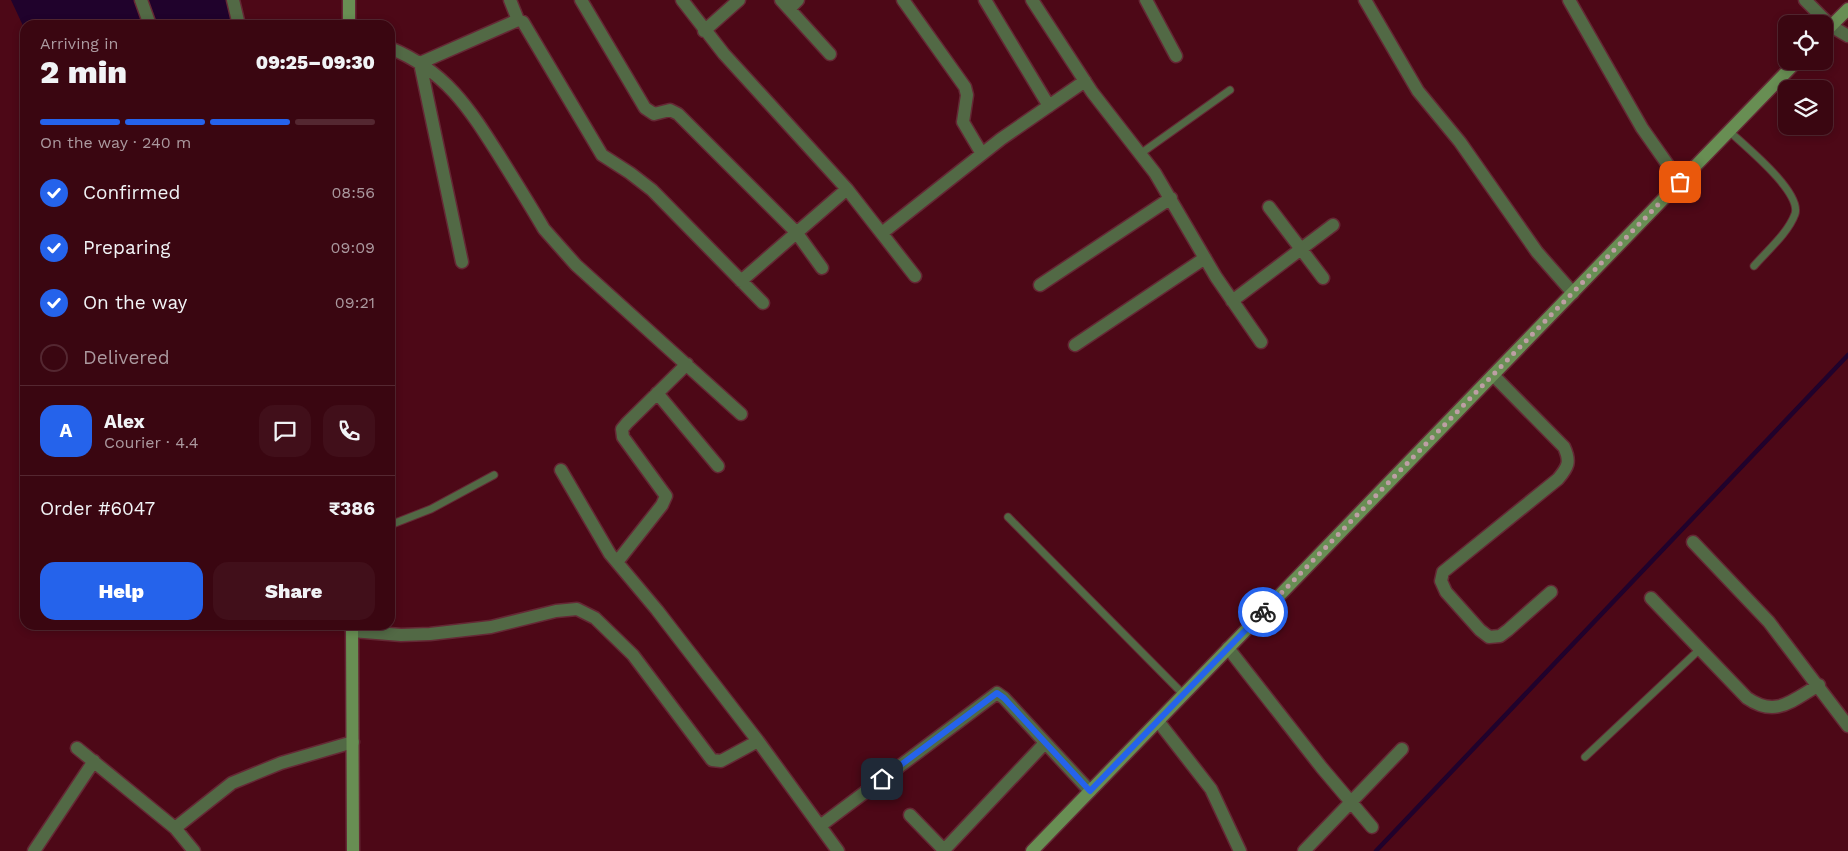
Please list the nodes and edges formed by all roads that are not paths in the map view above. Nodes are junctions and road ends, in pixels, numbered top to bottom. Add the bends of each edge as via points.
1 (141, 0) edge
2 (234, 0) edge
3 (349, 0) edge
4 (510, 0) edge
5 (581, 0) edge
6 (682, 0) edge
7 (739, 0) edge
8 (903, 0) edge
9 (985, 0) edge
10 (1032, 0) edge
11 (1146, 0) edge
12 (1364, 0) edge
13 (1569, 0) edge
14 (1805, 0) edge
15 (789, 3) edge
16 (1848, 9) edge
17 (1816, 15) edge
18 (148, 20) edge
19 (238, 20) edge
20 (349, 20) edge
21 (518, 20) junction
22 (1833, 24) edge
23 (704, 31) junction
24 (1833, 32) edge
25 (1848, 36) edge
26 (395, 50) edge
27 (830, 54) dead end
28 (1176, 56) dead end
29 (420, 63) junction
30 (1788, 70) edge
31 (1085, 81) junction
32 (1230, 90) dead end
33 (1049, 106) junction
34 (1729, 131) junction
35 (982, 154) junction
36 (1140, 154) junction
37 (1680, 182) junction
38 (847, 189) junction
39 (1171, 198) junction
40 (1268, 207) dead end
41 (1334, 225) dead end
42 (796, 232) junction
43 (882, 233) junction
44 (1300, 250) junction
45 (1205, 258) junction
46 (462, 262) dead end
47 (1754, 266) dead end
48 (822, 268) dead end
49 (915, 276) dead end
50 (1323, 278) dead end
51 (741, 281) junction
52 (1040, 285) dead end
53 (1572, 293) junction
54 (1232, 301) junction
55 (762, 303) dead end
56 (1261, 342) dead end
57 (1075, 345) dead end
58 (687, 364) junction
59 (1492, 375) junction
60 (657, 393) junction
61 (741, 414) dead end
62 (718, 466) dead end
63 (561, 470) dead end
64 (494, 475) dead end
65 (1008, 518) dead end
66 (395, 523) edge
67 (1693, 542) dead end
68 (617, 562) junction
69 (1551, 592) dead end
70 (1651, 598) dead end
71 (352, 630) edge
72 (366, 630) edge
73 (1228, 648) junction
74 (1700, 649) junction
75 (1819, 686) junction
76 (1184, 694) junction
77 (1158, 721) junction
78 (1848, 726) edge
79 (758, 741) junction
80 (353, 742) junction
81 (1046, 743) junction
82 (77, 748) dead end
83 (1402, 749) dead end
84 (1584, 757) dead end
85 (94, 761) junction
86 (1090, 791) junction
87 (1352, 803) junction
88 (910, 815) dead end
89 (820, 826) junction
90 (1372, 827) dead end
91 (175, 828) junction
92 (188, 849) edge
93 (944, 850) edge
94 (34, 851) edge
95 (353, 851) edge
96 (838, 851) edge
97 (1032, 851) edge
98 (1240, 851) edge
99 (1304, 851) edge

1 - 18 street
2 - 19 street
3 - 20 street
4 - 21 street
5 - 42 street via 648,111 654,114 670,110 678,114
6 - 23 street
7 - 23 street
8 - 35 street via 966,86 963,122
9 - 33 street
10 - 31 street
11 - 28 street
12 - 53 street via 1418,91 1460,142 1536,252
13 - 37 street via 1642,128
14 - 17 street
15 - 27 street
16 - 22 street
21 - 29 street
21 - 51 street via 523,22 602,155 646,185
23 - 38 street
24 - 25 street
26 - 29 street
29 - 46 street
29 - 58 street via 465,103 557,245
30 - 34 street
31 - 33 street
31 - 36 street
32 - 36 lane
33 - 35 street
34 - 37 street
34 - 47 lane via 1784,184 1795,200 1796,212 1790,225
35 - 43 street
36 - 39 street
37 - 53 street
38 - 42 street
38 - 43 street
39 - 45 street
39 - 52 street
40 - 44 street
41 - 44 street
42 - 48 street
42 - 51 street
43 - 49 street
44 - 50 street
44 - 54 street
45 - 54 street
45 - 57 street
51 - 55 street
53 - 59 street
54 - 56 street
58 - 60 street
58 - 61 street
59 - 69 street via 1564,447 1568,467 1558,479 1443,572 1441,581 1446,592 1489,636 1500,636
59 - 73 street
60 - 62 street
60 - 68 street via 626,423 622,433 663,491 665,499
63 - 68 street via 601,541
64 - 66 lane via 431,509
65 - 76 lane
67 - 75 street via 1754,604
68 - 79 street
70 - 74 street
71 - 80 street
72 - 79 street via 401,635 430,634 490,627 578,609 595,618 633,655 712,760 721,761
73 - 76 street
73 - 87 street
74 - 75 street via 1746,698 1759,706 1773,709
74 - 84 lane
75 - 78 street
76 - 77 street
77 - 86 street
77 - 98 street via 1211,789
79 - 89 street
80 - 91 street via 281,763 232,783
80 - 95 street
81 - 86 street
81 - 89 street via 1004,698 994,694
81 - 93 street
82 - 85 street
83 - 87 street
85 - 91 street
85 - 94 street
86 - 97 street
87 - 90 street
87 - 99 street
88 - 93 street
89 - 96 street
91 - 92 street

